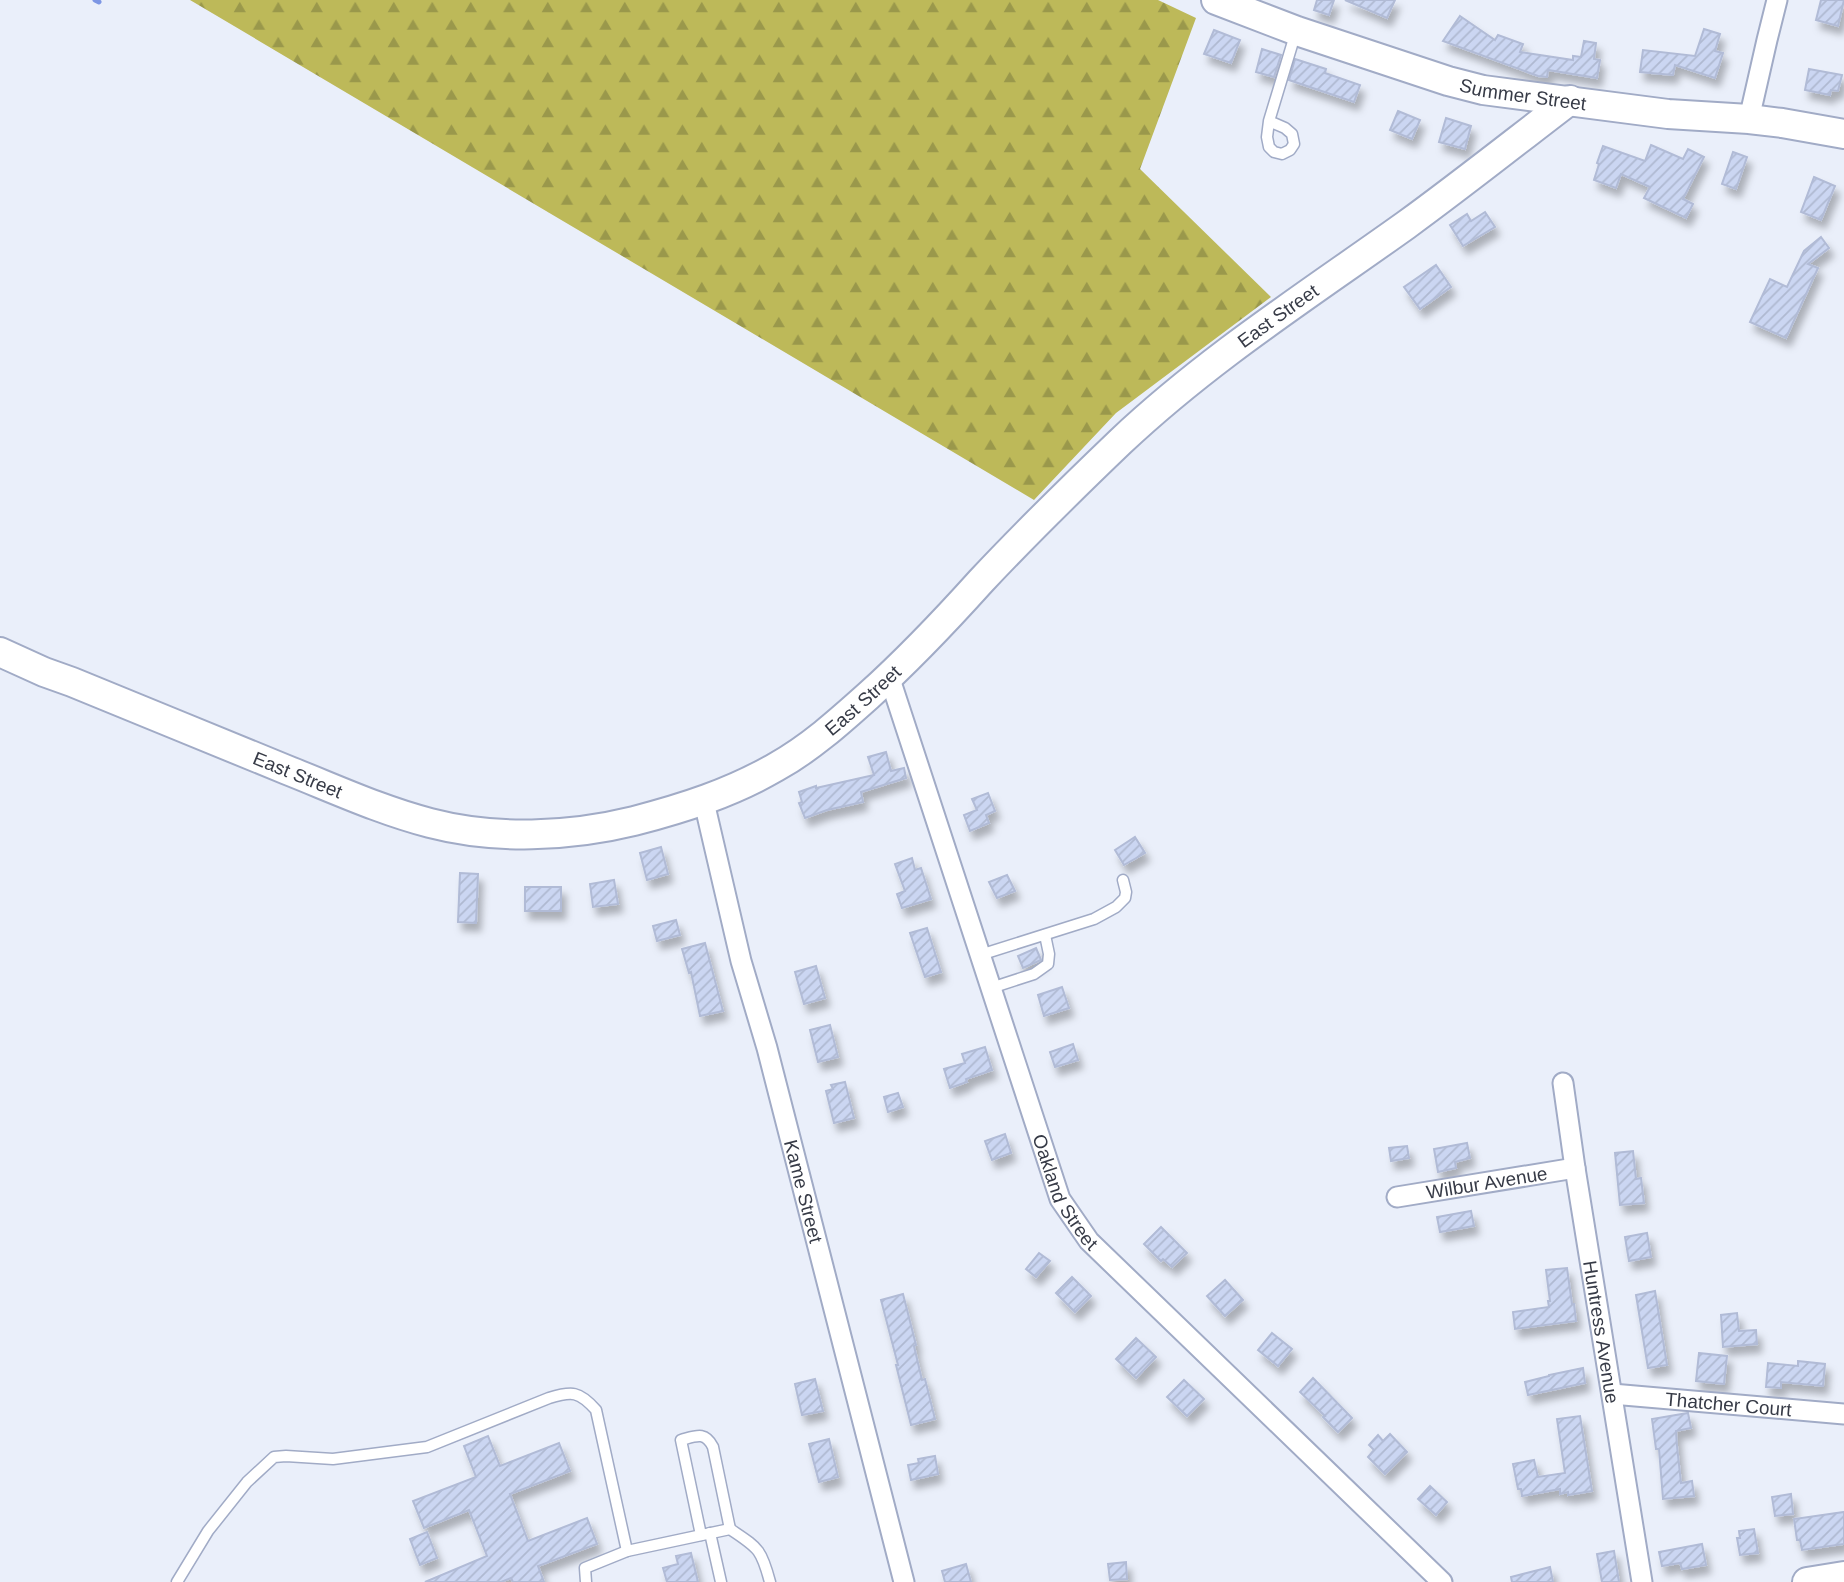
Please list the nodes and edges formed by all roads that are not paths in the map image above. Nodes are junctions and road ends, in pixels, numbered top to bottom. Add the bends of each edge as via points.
1 (1216, 0) edge
2 (1777, 0) edge
3 (1260, 8) edge
4 (1297, 31) junction
5 (1570, 100) junction
6 (1749, 119) junction
7 (1269, 121) dead end
8 (1844, 134) edge
9 (1, 657) edge
10 (889, 676) junction
11 (704, 802) junction
12 (1122, 880) dead end
13 (1045, 935) junction
14 (981, 955) junction
15 (991, 988) junction
16 (1563, 1083) dead end
17 (1575, 1168) junction
18 (1397, 1197) dead end
19 (1612, 1394) junction
20 (1844, 1414) edge
21 (730, 1529) junction
22 (706, 1534) junction
23 (627, 1551) junction
24 (1844, 1576) edge
25 (177, 1582) edge
26 (586, 1582) edge
27 (722, 1582) edge
28 (770, 1582) edge
29 (904, 1582) edge
30 (1442, 1582) edge
31 (1642, 1582) edge
32 (1807, 1582) edge

1 - 3 street, Summer Street
2 - 6 street
3 - 4 street, Summer Street
4 - 5 street, Summer Street via 1483,90
4 - 7 lane
5 - 6 street, Summer Street via 1668,114
5 - 10 street, East Street via 1181,387 1062,498
6 - 8 street, Summer Street
9 - 11 street, East Street via 339,792 434,824 495,833 592,831
10 - 11 street, East Street via 779,766
10 - 14 street, Oakland Street
11 - 29 street, Kame Street via 741,961
12 - 13 lane via 1125,898 1116,907
13 - 14 lane
13 - 15 lane via 1048,964 1034,974
14 - 15 street, Oakland Street
15 - 30 street, Oakland Street via 1060,1199 1088,1241
16 - 17 street, Huntress Avenue
17 - 18 street, Wilbur Avenue
17 - 19 street, Huntress Avenue
19 - 20 street, Thatcher Court
19 - 31 street, Huntress Avenue
21 - 22 lane
21 - 22 lane via 713,1447 709,1438 701,1435 681,1440
21 - 28 lane via 755,1546 764,1558
22 - 23 lane
22 - 27 lane
23 - 25 lane via 596,1410 576,1393 562,1394 427,1447 333,1459 274,1457 247,1482 208,1531
23 - 26 lane via 584,1568
24 - 32 street

